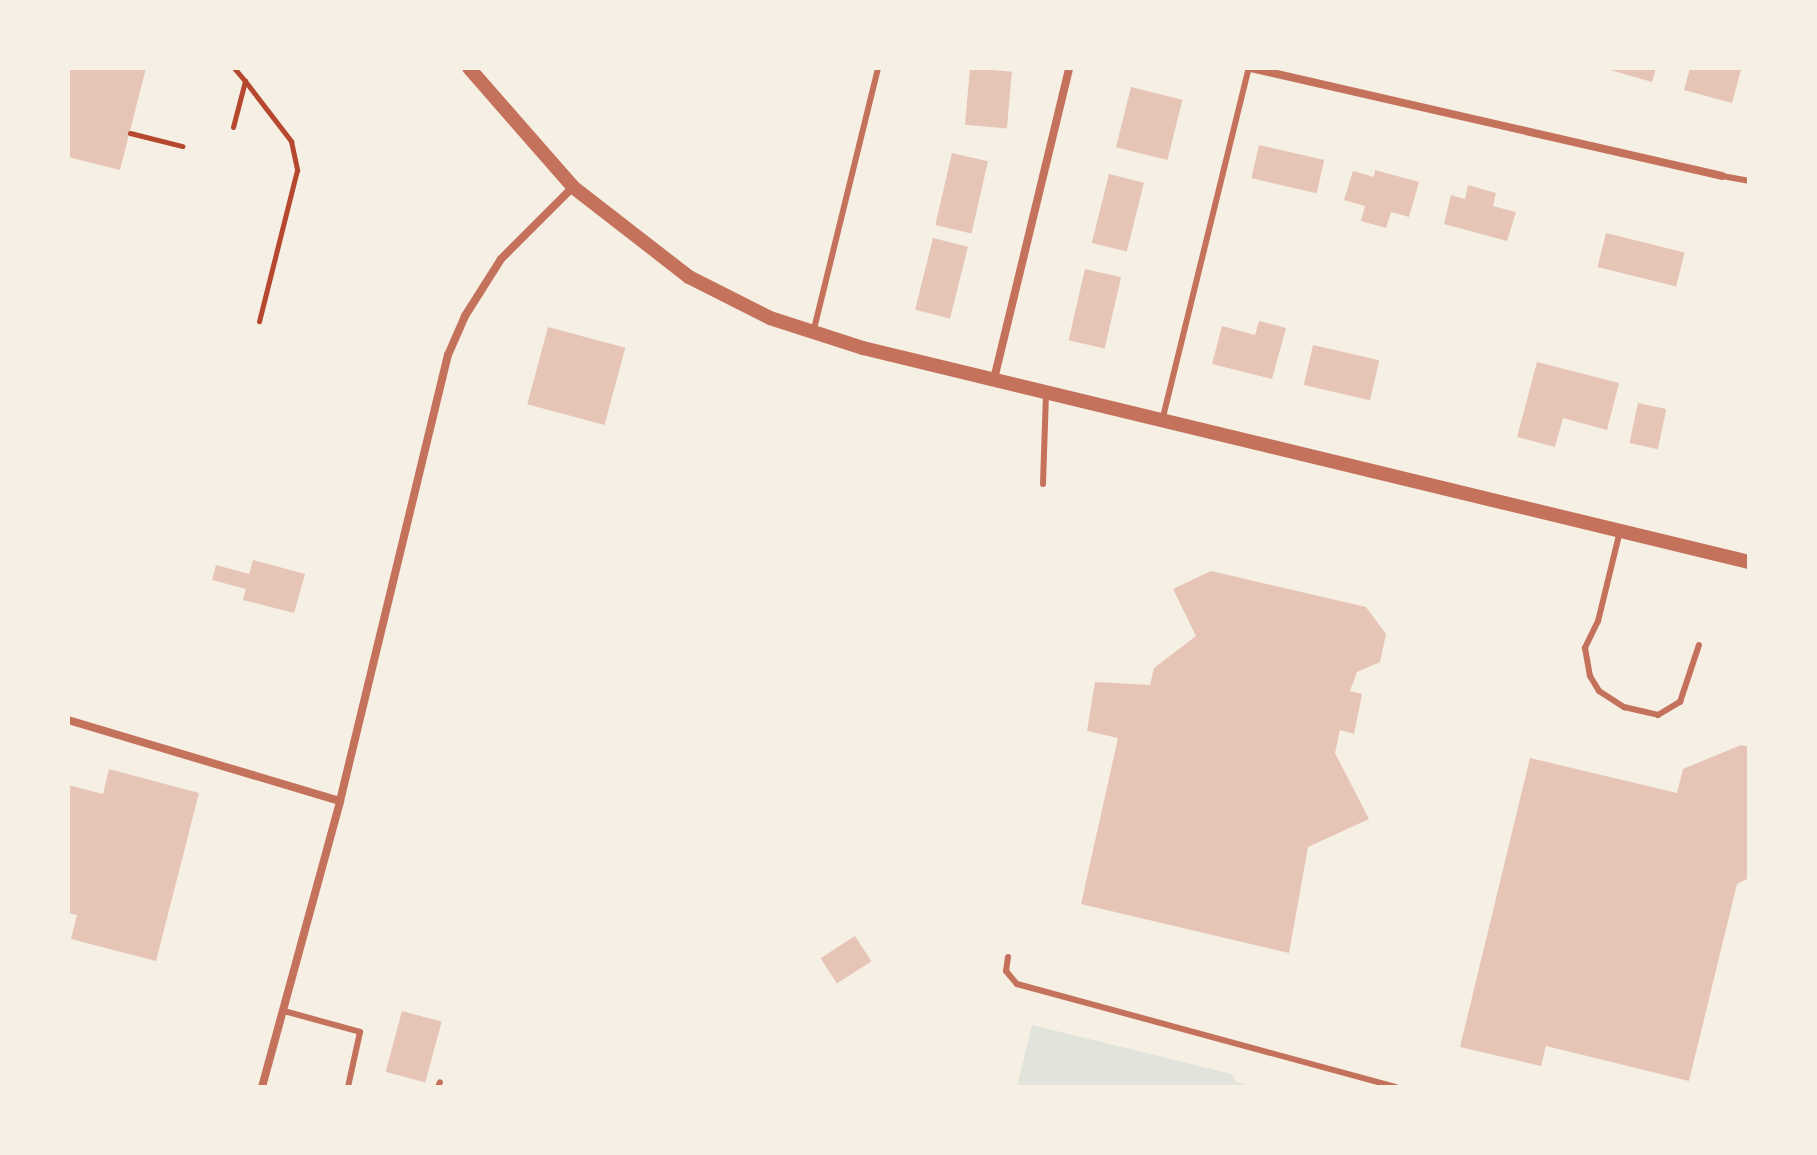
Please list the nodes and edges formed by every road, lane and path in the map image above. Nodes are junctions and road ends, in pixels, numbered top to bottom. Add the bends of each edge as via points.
1 (234, 68) edge
2 (469, 68) edge
3 (878, 68) edge
4 (1069, 68) edge
5 (1250, 68) edge
6 (245, 81) junction
7 (233, 127) dead end
8 (130, 133) dead end
9 (182, 146) dead end
10 (1722, 176) joint
11 (1749, 181) edge
12 (573, 187) junction
13 (259, 321) dead end
14 (813, 333) junction
15 (994, 379) junction
16 (1046, 391) junction
17 (1163, 417) junction
18 (1043, 484) dead end
19 (1620, 531) junction
20 (1749, 562) edge
21 (1699, 645) dead end
22 (68, 720) edge
23 (340, 801) junction
24 (1008, 957) dead end
25 (284, 1011) junction
26 (262, 1087) edge
27 (348, 1087) edge
28 (1396, 1087) edge

1 - 6 path
2 - 12 street
3 - 14 lane
4 - 15 street
5 - 10 street
5 - 17 lane
6 - 7 path
6 - 13 path via 291,141 297,170
8 - 9 path
10 - 11 lane
12 - 14 street via 689,277 747,308
12 - 23 street via 501,259 448,355
14 - 15 street
15 - 16 street
16 - 17 street
16 - 18 lane
17 - 19 street
19 - 20 street
19 - 21 lane via 1598,621 1585,648 1599,691 1624,707 1658,715 1680,702
22 - 23 street
23 - 25 street
24 - 28 lane via 1006,971 1017,984
25 - 26 street
25 - 27 lane via 360,1032

